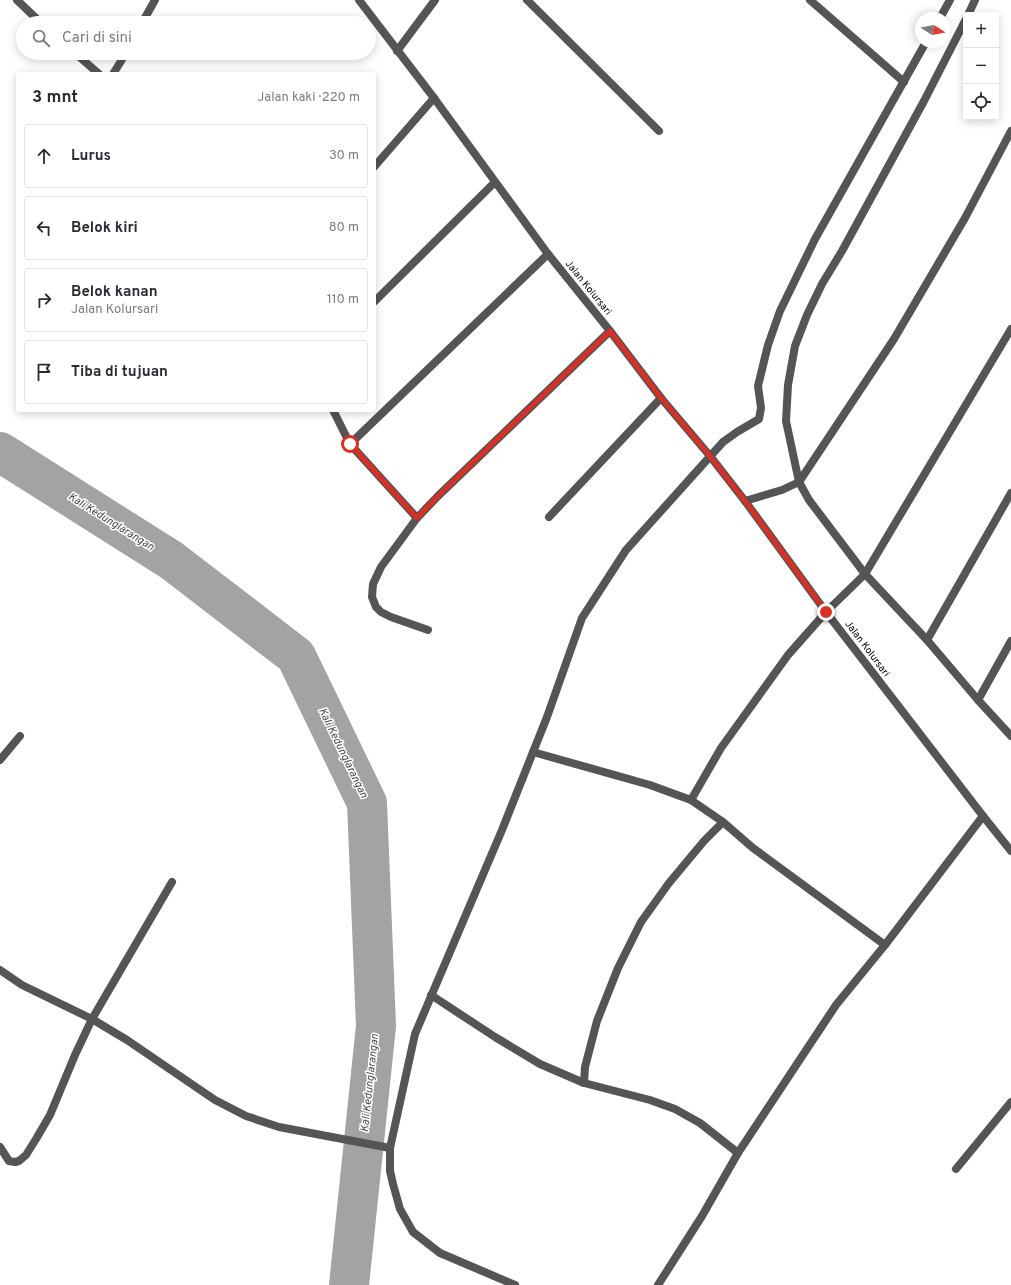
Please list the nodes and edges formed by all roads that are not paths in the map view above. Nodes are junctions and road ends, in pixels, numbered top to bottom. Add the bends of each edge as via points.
1 (17, 0) edge
2 (155, 0) edge
3 (359, 0) edge
4 (435, 0) edge
5 (527, 0) edge
6 (810, 0) edge
7 (950, 0) edge
8 (975, 0) edge
9 (943, 12) edge
10 (969, 12) edge
11 (34, 16) edge
12 (146, 16) edge
13 (371, 16) edge
14 (376, 23) edge
15 (963, 26) edge
16 (923, 48) edge
17 (397, 51) junction
18 (83, 60) edge
19 (122, 60) edge
20 (97, 72) edge
21 (114, 72) edge
22 (904, 82) junction
23 (434, 98) junction
24 (659, 131) dead end
25 (1011, 131) edge
26 (376, 165) edge
27 (495, 182) junction
28 (548, 254) junction
29 (376, 300) edge
30 (1011, 329) edge
31 (610, 331) junction
32 (661, 398) junction
33 (334, 412) edge
34 (350, 444) junction
35 (710, 456) junction
36 (797, 483) junction
37 (1011, 493) edge
38 (745, 501) junction
39 (550, 517) dead end
40 (417, 518) junction
41 (866, 574) junction
42 (826, 612) junction
43 (428, 630) dead end
44 (927, 640) junction
45 (1011, 641) edge
46 (978, 700) junction
47 (20, 736) dead end
48 (1011, 736) edge
49 (533, 752) junction
50 (0, 760) edge
51 (691, 800) junction
52 (983, 816) junction
53 (723, 822) junction
54 (1011, 851) edge
55 (172, 882) dead end
56 (885, 945) junction
57 (0, 970) edge
58 (431, 995) junction
59 (92, 1018) junction
60 (584, 1083) junction
61 (1011, 1102) edge
62 (0, 1147) edge
63 (390, 1148) junction
64 (738, 1153) junction
65 (956, 1169) dead end
66 (515, 1285) edge
67 (658, 1285) edge

1 - 11 street
2 - 12 street
3 - 13 street, Jalan Kolursari
4 - 17 street
5 - 24 street
6 - 22 street
7 - 9 street
8 - 10 street
14 - 17 street, Jalan Kolursari
15 - 36 street via 822,284 795,346 788,385 786,421
16 - 22 street
17 - 23 street, Jalan Kolursari
18 - 20 street
19 - 21 street
22 - 35 street via 815,239 780,311 758,386 760,419 723,442
23 - 26 street
23 - 27 street, Jalan Kolursari
25 - 36 street via 965,218 894,339
27 - 28 street, Jalan Kolursari
27 - 29 street
28 - 31 street, Jalan Kolursari
28 - 34 street
30 - 41 street
31 - 32 street, Jalan Kolursari
31 - 40 street
32 - 35 street, Jalan Kolursari
32 - 39 street
33 - 34 street
34 - 40 street
35 - 38 street, Jalan Kolursari
35 - 49 street via 626,550 582,618
36 - 38 street
36 - 41 street
37 - 44 street
38 - 42 street, Jalan Kolursari
40 - 43 street via 381,567 373,584 372,597 381,612
41 - 42 street
41 - 44 street
42 - 51 street via 788,655 721,748
42 - 52 street, Jalan Kolursari
44 - 46 street
45 - 46 street
46 - 48 street
47 - 50 street
49 - 51 street via 650,785
49 - 58 street
51 - 53 street
52 - 54 street, Jalan Kolursari
52 - 56 street
53 - 56 street
53 - 60 street via 669,883 641,922 618,968 597,1021 585,1067
55 - 59 street
56 - 64 street via 836,1005
57 - 59 street via 22,985
58 - 60 street via 540,1064
58 - 63 street via 415,1034
59 - 62 street via 50,1115 26,1154 19,1161 12,1162
59 - 63 street via 216,1100 246,1116 279,1127
60 - 64 street via 675,1109 700,1123
61 - 65 street
63 - 66 street via 393,1184 400,1208 413,1232 440,1253
64 - 67 street

